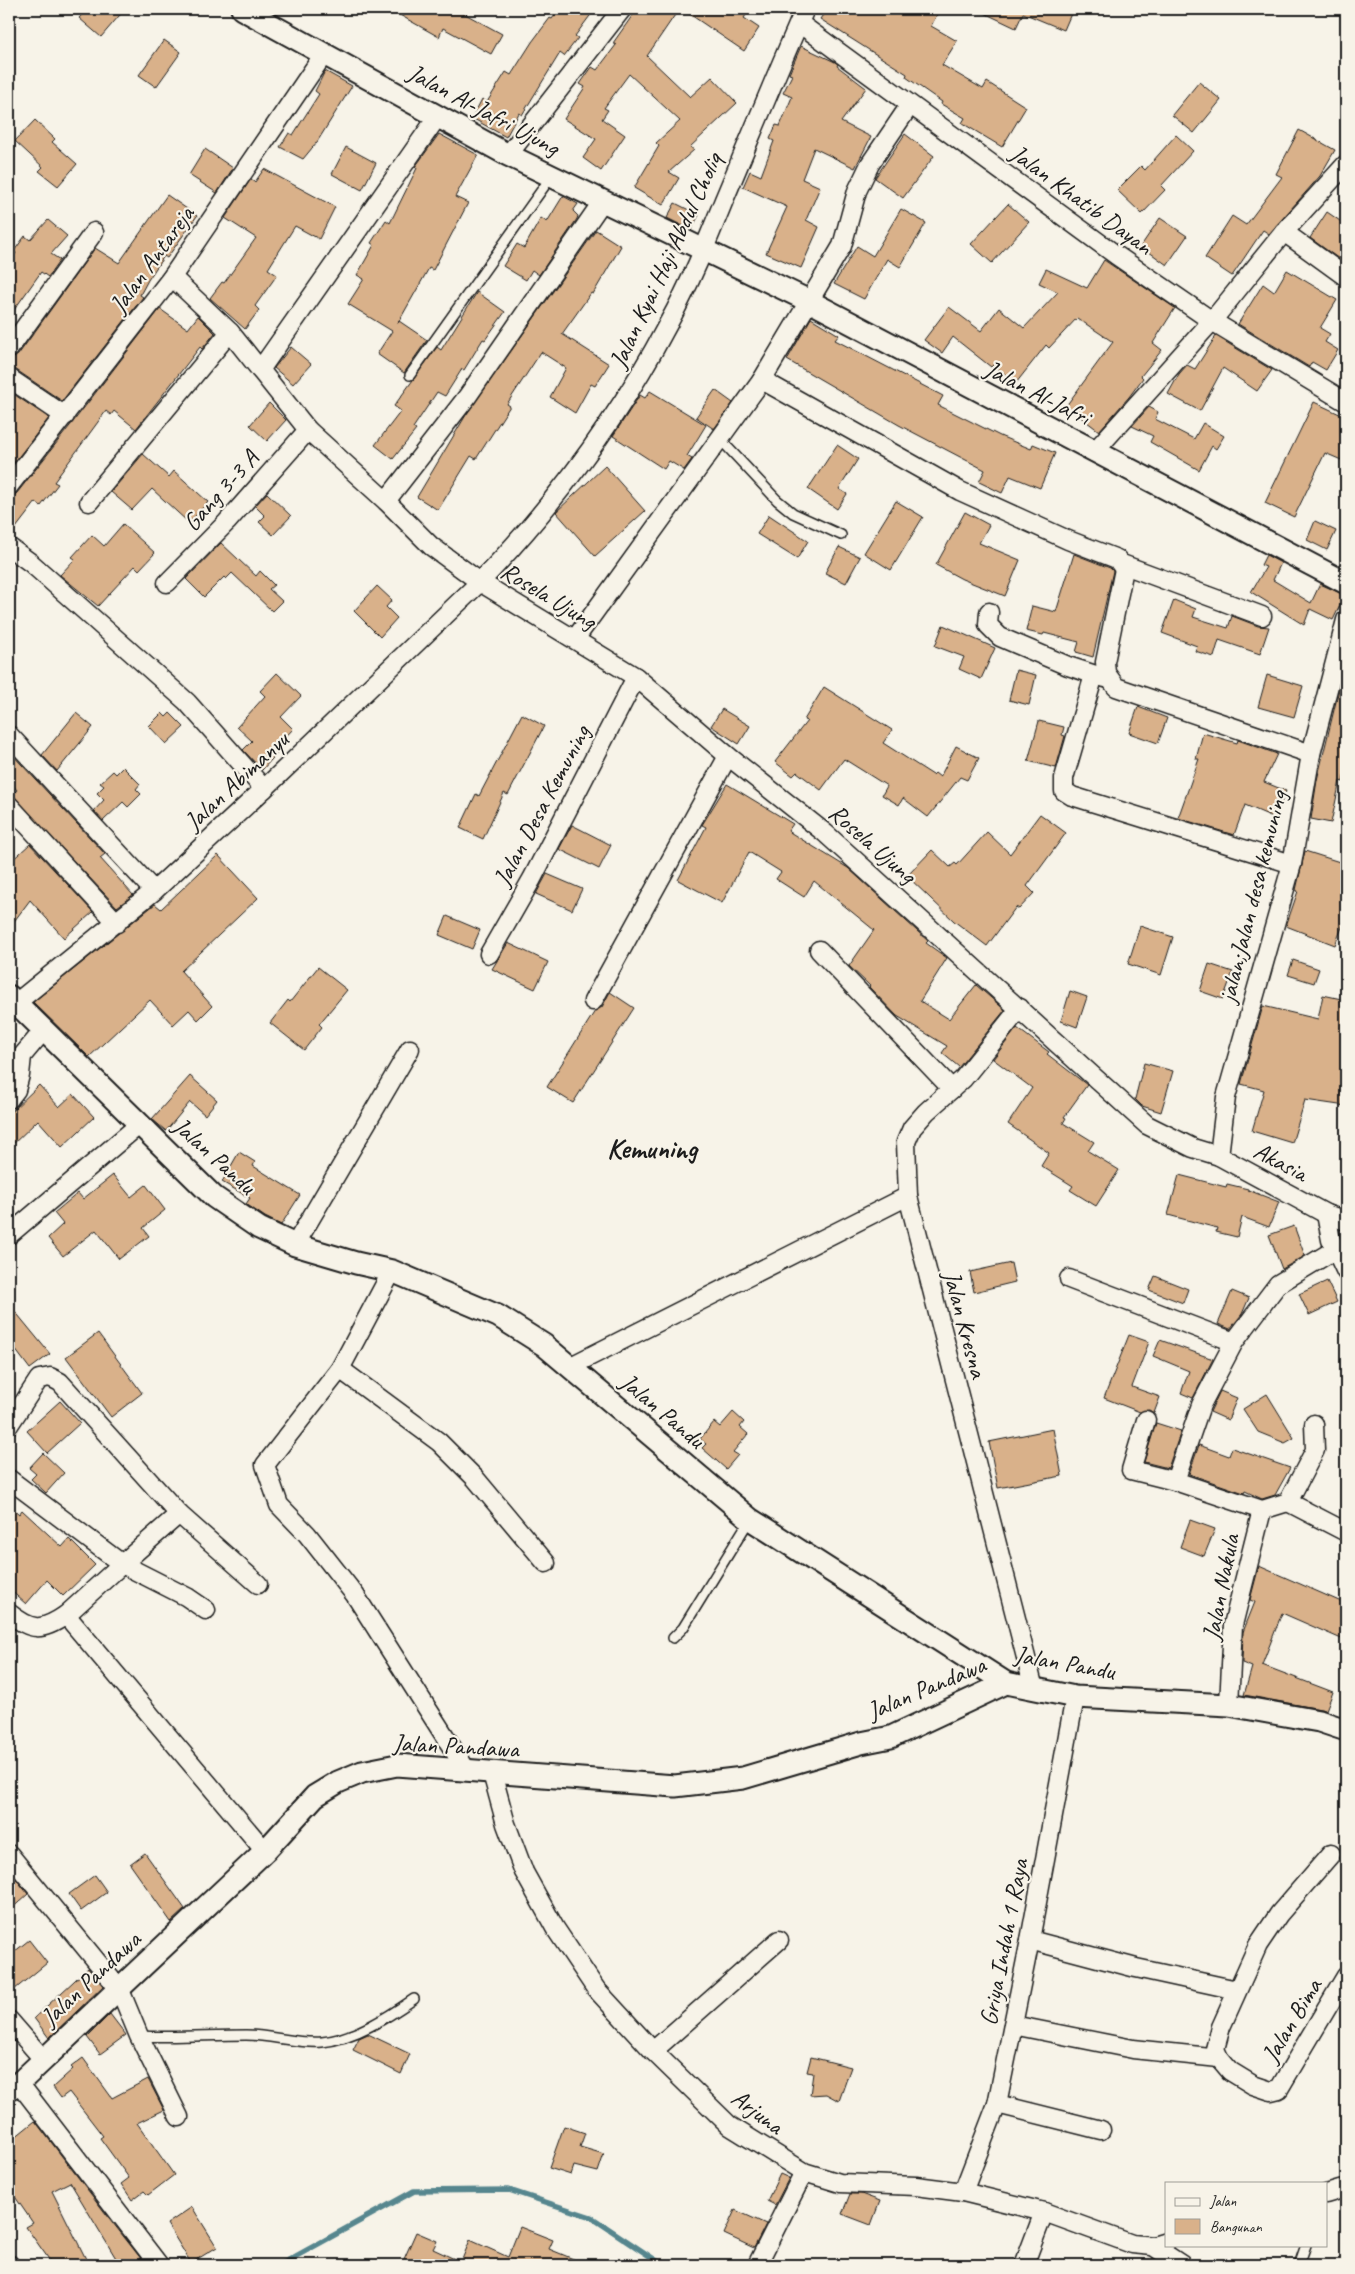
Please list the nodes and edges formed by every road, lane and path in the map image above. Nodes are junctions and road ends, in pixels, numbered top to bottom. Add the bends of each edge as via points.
1 (242, 9) edge
2 (622, 9) edge
3 (269, 15) edge
4 (802, 16) edge
5 (324, 54) junction
6 (910, 105) junction
7 (438, 116) junction
8 (508, 155) junction
9 (1346, 164) edge
10 (551, 177) junction
11 (602, 202) junction
12 (94, 232) dead end
13 (1284, 232) junction
14 (703, 251) junction
15 (172, 277) junction
16 (1346, 277) edge
17 (808, 301) junction
18 (1212, 321) junction
19 (230, 332) junction
20 (9, 349) edge
21 (260, 370) junction
22 (410, 375) dead end
23 (9, 378) edge
24 (762, 380) junction
25 (1346, 402) edge
26 (65, 416) junction
27 (308, 430) junction
28 (720, 439) junction
29 (1094, 452) junction
30 (9, 486) edge
31 (386, 500) junction
32 (89, 502) dead end
33 (841, 535) dead end
34 (9, 547) edge
35 (1122, 564) junction
36 (480, 582) junction
37 (167, 583) dead end
38 (1346, 583) edge
39 (989, 612) dead end
40 (1262, 616) dead end
41 (1346, 620) edge
42 (574, 639) junction
43 (636, 677) junction
44 (1102, 677) junction
45 (9, 735) edge
46 (1311, 754) junction
47 (728, 756) junction
48 (264, 789) junction
49 (9, 805) edge
50 (1292, 864) junction
51 (154, 891) junction
52 (116, 922) junction
53 (819, 950) dead end
54 (489, 954) dead end
55 (12, 999) edge
56 (593, 1001) dead end
57 (1020, 1008) junction
58 (43, 1031) junction
59 (410, 1049) dead end
60 (952, 1089) junction
61 (9, 1099) edge
62 (140, 1124) junction
63 (1219, 1156) junction
64 (908, 1196) junction
65 (1326, 1214) junction
66 (1346, 1221) edge
67 (9, 1235) edge
68 (295, 1245) junction
69 (1336, 1249) junction
70 (392, 1271) junction
71 (1346, 1272) edge
72 (1069, 1280) dead end
73 (1234, 1342) junction
74 (569, 1366) junction
75 (340, 1368) junction
76 (1146, 1420) dead end
77 (1314, 1424) dead end
78 (9, 1425) edge
79 (9, 1479) edge
80 (1175, 1481) junction
81 (1288, 1502) junction
82 (1262, 1510) junction
83 (179, 1514) junction
84 (750, 1519) junction
85 (1346, 1532) edge
86 (546, 1563) dead end
87 (122, 1564) junction
88 (258, 1584) dead end
89 (206, 1610) dead end
90 (9, 1612) edge
91 (66, 1615) junction
92 (673, 1638) dead end
93 (1006, 1682) junction
94 (1034, 1689) junction
95 (1075, 1697) junction
96 (1229, 1705) junction
97 (1346, 1730) edge
98 (467, 1771) junction
99 (492, 1773) junction
100 (265, 1851) junction
101 (9, 1854) edge
102 (1331, 1854) dead end
103 (780, 1940) dead end
104 (1030, 1940) junction
105 (1346, 1976) edge
106 (120, 1990) junction
107 (1237, 1990) junction
108 (414, 1999) dead end
109 (9, 2020) edge
110 (1013, 2024) junction
111 (139, 2036) junction
112 (653, 2051) junction
113 (1219, 2058) junction
114 (43, 2059) junction
115 (14, 2086) edge
116 (997, 2104) junction
117 (179, 2117) dead end
118 (1101, 2130) dead end
119 (804, 2172) junction
120 (1346, 2188) edge
121 (963, 2192) junction
122 (1328, 2193) edge
123 (1044, 2212) junction
124 (1159, 2244) edge
125 (1306, 2246) edge
126 (159, 2265) edge
127 (757, 2265) edge
128 (1024, 2265) edge
129 (1182, 2265) edge
130 (1299, 2265) edge

1 - 3 street, Jalan Al-Jafri Ujung
2 - 8 street
3 - 5 street, Jalan Al-Jafri Ujung
4 - 6 street, Jalan Khatib Dayan
4 - 14 street, Jalan Kyai Haji Abdul Choliq
5 - 7 street, Jalan Al-Jafri Ujung
5 - 15 street, Jalan Antareja
6 - 17 street via 870,164 857,191 842,246
6 - 18 street, Jalan Khatib Dayan
7 - 8 street, Jalan Al-Jafri Ujung
7 - 21 street
8 - 10 street, Jalan Al-Jafri Ujung
9 - 13 street
10 - 11 street, Jalan Al-Jafri Ujung
10 - 22 lane
11 - 14 street, Jalan Al-Jafri Ujung
11 - 31 street via 467,397
12 - 20 street
13 - 16 street
13 - 18 street
14 - 17 street, Jalan Al-Jafri
14 - 36 street, Jalan Kyai Haji Abdul Choliq via 630,392 568,482
15 - 19 street, Rosela Ujung
15 - 26 street, Jalan Antareja
17 - 24 street
17 - 29 street, Jalan Al-Jafri
18 - 25 street, Jalan Khatib Dayan
18 - 29 street
19 - 21 street, Rosela Ujung
19 - 32 street
21 - 27 street, Rosela Ujung
23 - 26 street
24 - 28 street
24 - 35 street via 960,491 1117,559
26 - 30 street, Jalan Antareja
27 - 31 street, Rosela Ujung
27 - 37 street, Gang 3-3 A via 227,522
28 - 33 lane via 793,513
28 - 42 street
29 - 38 street, Jalan Al-Jafri
31 - 36 street, Rosela Ujung via 431,546
34 - 48 street via 186,702
35 - 40 street
35 - 44 street via 1124,569 1105,662 1106,673
36 - 42 street, Rosela Ujung
36 - 48 street, Jalan Abimanyu
39 - 44 street via 988,625 1000,637
41 - 46 street, jalan;Jalan desa kemuning
42 - 43 street, Rosela Ujung
43 - 47 street, Rosela Ujung
43 - 54 street, Jalan Desa Kemuning via 532,879
44 - 46 street via 1126,691
44 - 50 street via 1064,778 1064,791
45 - 51 street
46 - 50 street, jalan;Jalan desa kemuning
47 - 56 street
47 - 57 street, Rosela Ujung via 825,833
48 - 51 street, Jalan Abimanyu
49 - 52 street
50 - 63 street, jalan;Jalan desa kemuning via 1226,1096
51 - 52 street, Jalan Abimanyu
52 - 55 street, Jalan Abimanyu
53 - 60 street
55 - 58 street, Jalan Pandu
57 - 60 street, Jalan Kresna via 963,1080
57 - 63 street, Rosela Ujung via 1147,1125 1193,1148
58 - 61 street via 22,1056 16,1090
58 - 62 street, Jalan Pandu
59 - 68 street
60 - 64 street, Jalan Kresna via 912,1128 906,1142
62 - 67 street
62 - 68 street, Jalan Pandu via 214,1197 259,1228
63 - 65 street, Akasia
64 - 74 street
64 - 94 street, Jalan Kresna
65 - 66 street, Akasia
65 - 69 street
68 - 70 street, Jalan Pandu
69 - 71 street
69 - 73 street via 1278,1284
70 - 74 street, Jalan Pandu via 498,1316 544,1345
70 - 75 street
72 - 73 street
73 - 80 street via 1201,1405
74 - 84 street, Jalan Pandu
75 - 86 street via 439,1442 475,1478
75 - 98 street via 265,1464 270,1484 279,1505 307,1534 355,1595
76 - 80 street via 1130,1470
77 - 81 street via 1315,1450
78 - 83 street via 40,1379 50,1377 60,1382
79 - 87 street
80 - 82 street
81 - 82 street
81 - 85 street
82 - 96 street, Jalan Nakula via 1233,1625
83 - 87 street
83 - 88 street
84 - 92 lane via 683,1628
84 - 93 street, Jalan Pandu
87 - 89 street
87 - 91 street
90 - 91 street via 33,1627 50,1626
91 - 100 street
93 - 94 street, Jalan Pandu
93 - 99 street, Jalan Pandawa via 891,1737 743,1778 675,1786
94 - 95 street, Jalan Pandu
95 - 96 street, Jalan Pandu
95 - 104 street, Griya Indah 1 Raya
96 - 97 street, Jalan Pandu
98 - 99 street, Jalan Pandawa
98 - 100 street, Jalan Pandawa via 397,1765 362,1772 315,1796
99 - 112 street, Arjuna via 524,1872 555,1928 596,1989
100 - 106 street, Jalan Pandawa
101 - 106 street
102 - 107 street via 1279,1914 1258,1946
103 - 112 street
104 - 107 street
104 - 110 street, Griya Indah 1 Raya
105 - 113 street, Jalan Bima via 1279,2089 1253,2085 1230,2071
106 - 111 street
106 - 114 street, Jalan Pandawa
107 - 113 street via 1215,2049
108 - 111 lane via 383,2020 322,2042 256,2035
109 - 114 street
110 - 113 street via 1133,2049
110 - 116 street, Griya Indah 1 Raya
111 - 117 street
112 - 119 street, Arjuna via 730,2126
114 - 115 street, Jalan Pandawa
115 - 126 street
116 - 118 street
116 - 121 street, Griya Indah 1 Raya
119 - 121 street, Arjuna via 840,2183 916,2186
119 - 127 street
120 - 122 street
121 - 123 street, Arjuna
123 - 124 street, Arjuna via 1132,2244
123 - 128 street
124 - 129 street
125 - 130 lane

